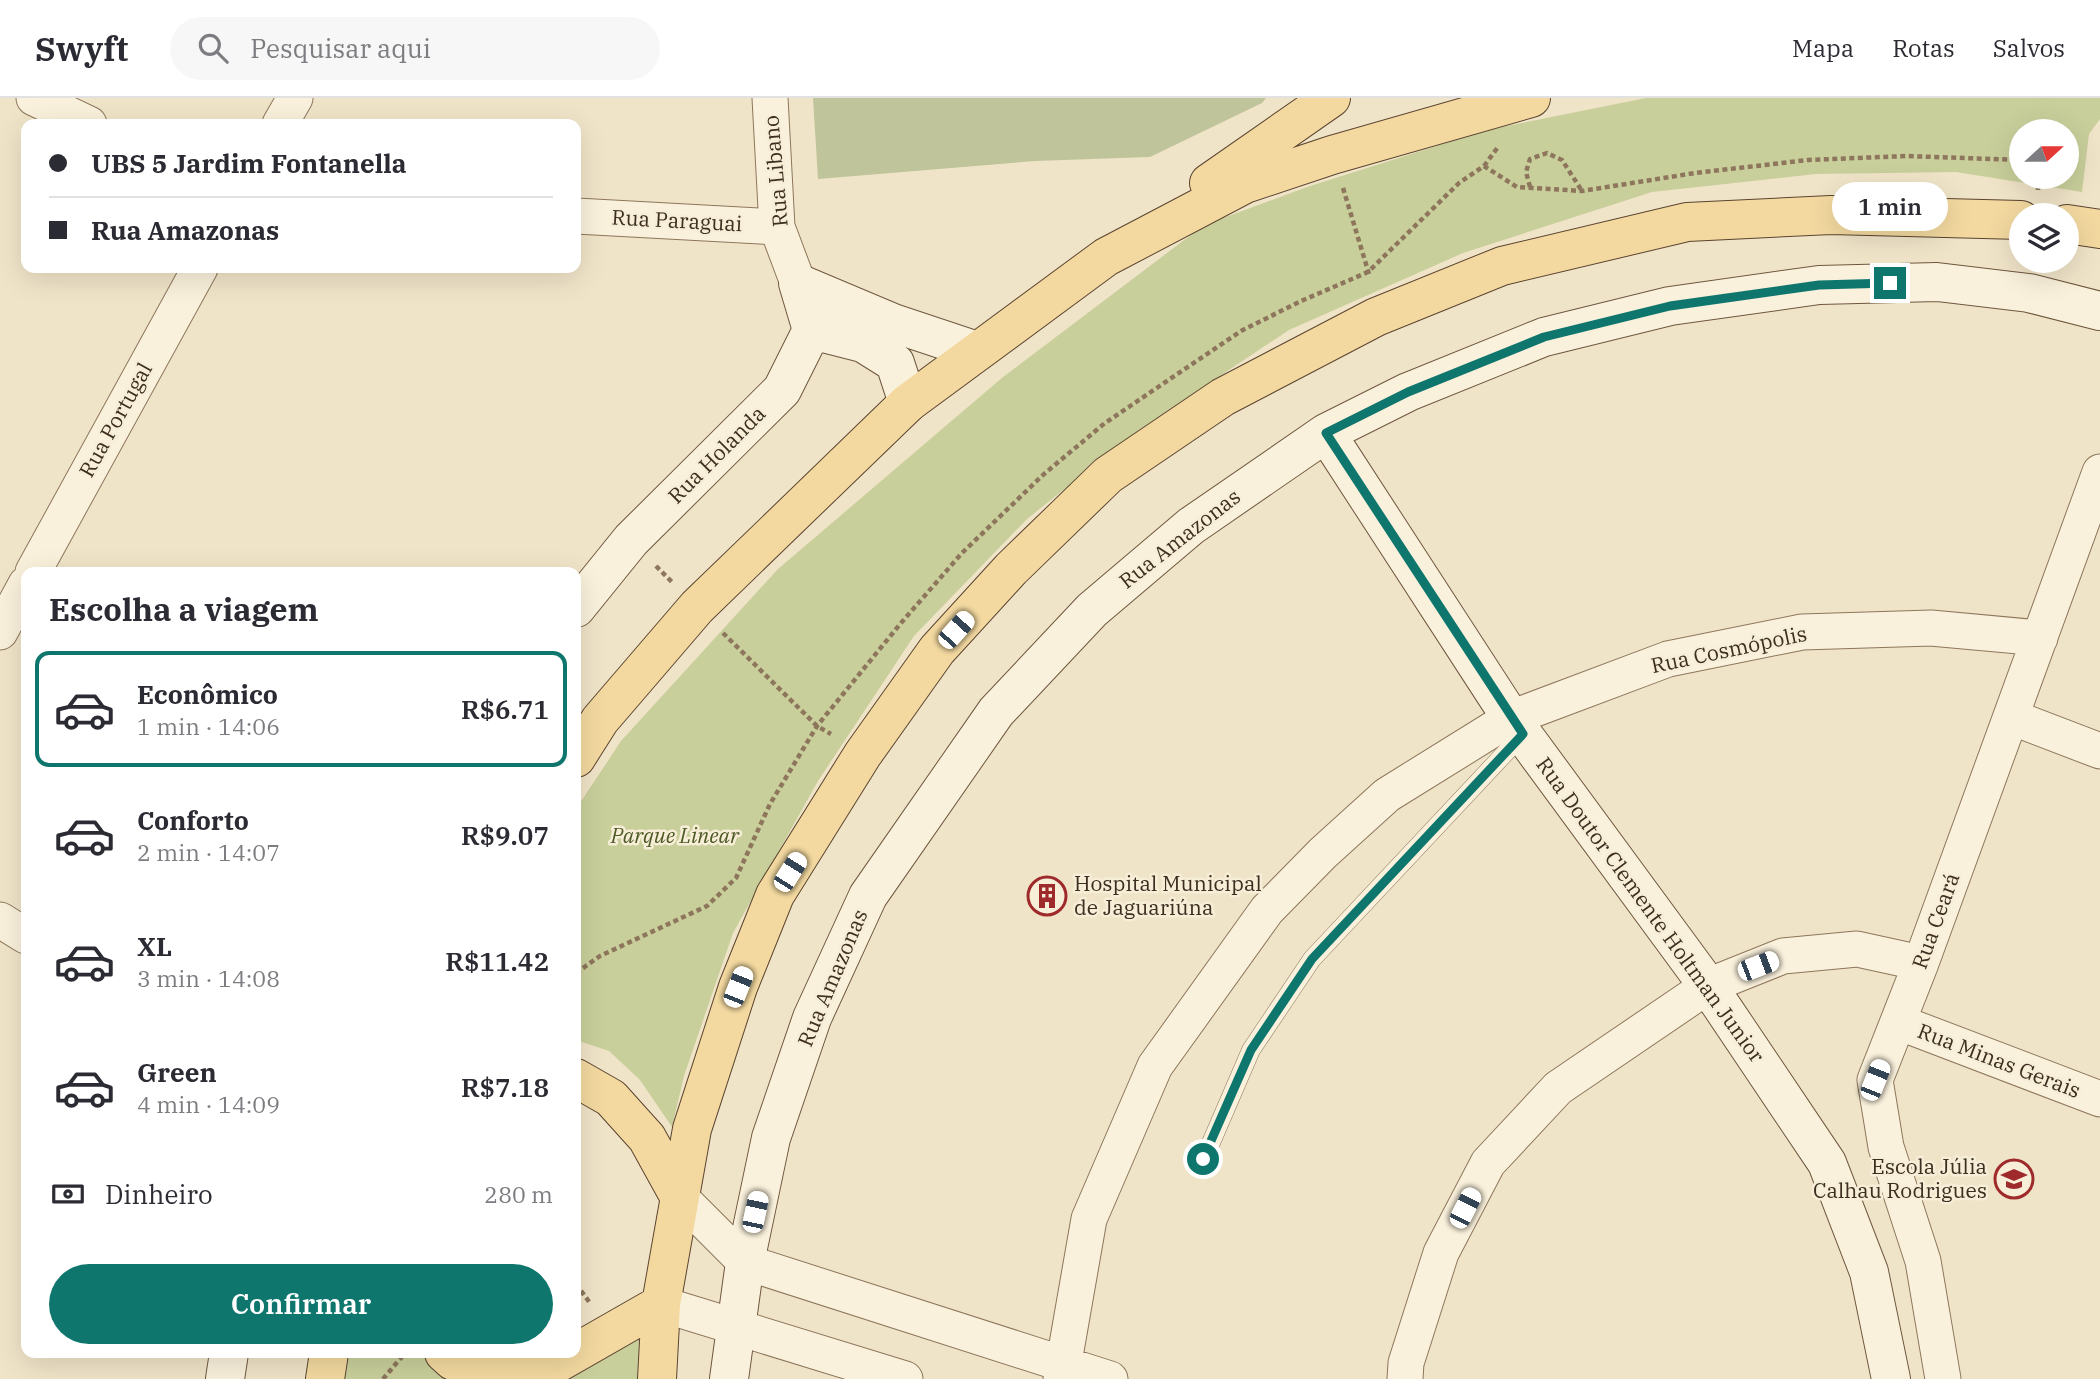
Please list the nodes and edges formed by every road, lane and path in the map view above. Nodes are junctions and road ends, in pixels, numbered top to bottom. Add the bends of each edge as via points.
1 (34, 98) edge
2 (295, 98) edge
3 (770, 98) edge
4 (1331, 98) edge
5 (1531, 98) edge
6 (78, 119) edge
7 (283, 119) edge
8 (1332, 155) junction
9 (2009, 160) edge
10 (1530, 187) junction
11 (1582, 191) junction
12 (581, 216) edge
13 (2009, 220) edge
14 (2079, 226) edge
15 (777, 227) junction
16 (2100, 229) edge
17 (1106, 257) junction
18 (1368, 272) junction
19 (197, 273) edge
20 (798, 284) junction
21 (2100, 311) edge
22 (1376, 317) junction
23 (812, 330) junction
24 (976, 351) junction
25 (908, 403) junction
26 (1326, 433) junction
27 (2100, 472) edge
28 (631, 540) junction
29 (36, 567) edge
30 (21, 593) edge
31 (581, 602) edge
32 (697, 607) junction
33 (0, 632) edge
34 (2040, 638) junction
35 (2011, 717) junction
36 (817, 726) junction
37 (1517, 726) junction
38 (581, 750) edge
39 (2100, 751) edge
40 (863, 754) junction
41 (0, 920) edge
42 (21, 933) edge
43 (1921, 963) junction
44 (581, 969) edge
45 (1708, 985) junction
46 (1898, 1022) junction
47 (581, 1081) edge
48 (2100, 1099) edge
49 (1203, 1159) dead end
50 (679, 1196) junction
51 (745, 1262) junction
52 (661, 1304) junction
53 (737, 1326) junction
54 (581, 1350) edge
55 (228, 1358) edge
56 (328, 1358) edge
57 (401, 1358) edge
58 (450, 1358) edge
59 (566, 1358) edge
60 (1063, 1372) edge
61 (1946, 1378) edge
62 (225, 1379) edge
63 (325, 1379) edge
64 (383, 1379) edge
65 (657, 1379) edge
66 (730, 1379) edge
67 (905, 1379) edge
68 (1110, 1379) edge
69 (1405, 1379) edge
70 (1891, 1379) edge

1 - 6 street
2 - 7 street
3 - 15 street, Rua Libano
4 - 17 main road
5 - 8 main road
8 - 17 main road via 1245,184
8 - 18 path
9 - 11 path via 1906,156 1808,160
10 - 11 path
10 - 11 path via 1530,159 1547,153 1562,160
10 - 18 path via 1517,187 1484,166 1459,183
12 - 15 street, Rua Paraguai
13 - 22 main road via 1830,215 1687,222 1502,266
14 - 16 main road
15 - 20 street, Rua Libano
17 - 24 main road
18 - 22 path
18 - 36 path via 1241,331 1105,423 962,553
19 - 29 street, Rua Portugal
20 - 23 street
20 - 24 street
21 - 26 street, Rua Amazonas via 2029,293 1937,282 1819,285 1670,306 1544,337 1408,392
22 - 40 main road via 1223,397 1108,475 1011,569 937,650
23 - 25 street via 863,343 895,363
23 - 28 street, Rua Holanda via 782,390
24 - 25 main road
25 - 32 main road
26 - 37 street, Rua Doutor Clemente Holtman Junior
26 - 51 street, Rua Amazonas via 1191,526 1092,610 996,712 862,908 812,1018 771,1139
27 - 34 street, Rua Ceará
28 - 31 street, Rua Holanda
28 - 32 path
30 - 33 street
32 - 36 path
32 - 38 main road via 600,720
34 - 35 street, Rua Ceará
34 - 37 street, Rua Cosmópolis via 1931,628 1802,632 1668,659
35 - 39 street
35 - 43 street, Rua Ceará
36 - 40 path
36 - 44 path via 770,804 736,878 706,906
37 - 45 street, Rua Doutor Clemente Holtman Junior
37 - 49 lane via 1312,959 1251,1050
37 - 60 street, Rua Cosmópolis via 1387,795 1324,853 1267,910 1155,1066 1089,1219
40 - 50 main road via 775,895 738,987 692,1129
41 - 42 street
43 - 45 street via 1857,949 1783,956
43 - 46 street, Rua Ceará
45 - 69 street via 1558,1088 1488,1163 1441,1253
45 - 70 street, Rua Doutor Clemente Holtman Junior via 1827,1163 1869,1272
46 - 48 street, Rua Minas Gerais
46 - 61 street, Rua Ceará via 1875,1080 1886,1147 1923,1261
47 - 50 main road via 611,1098 647,1138
50 - 51 street
50 - 52 main road
51 - 53 street, Rua Amazonas
51 - 60 street
52 - 53 street
52 - 54 main road
52 - 65 main road
53 - 66 street, Rua Amazonas
53 - 67 street
55 - 62 street
56 - 63 main road
57 - 64 path
58 - 59 main road via 506,1372
60 - 68 street

